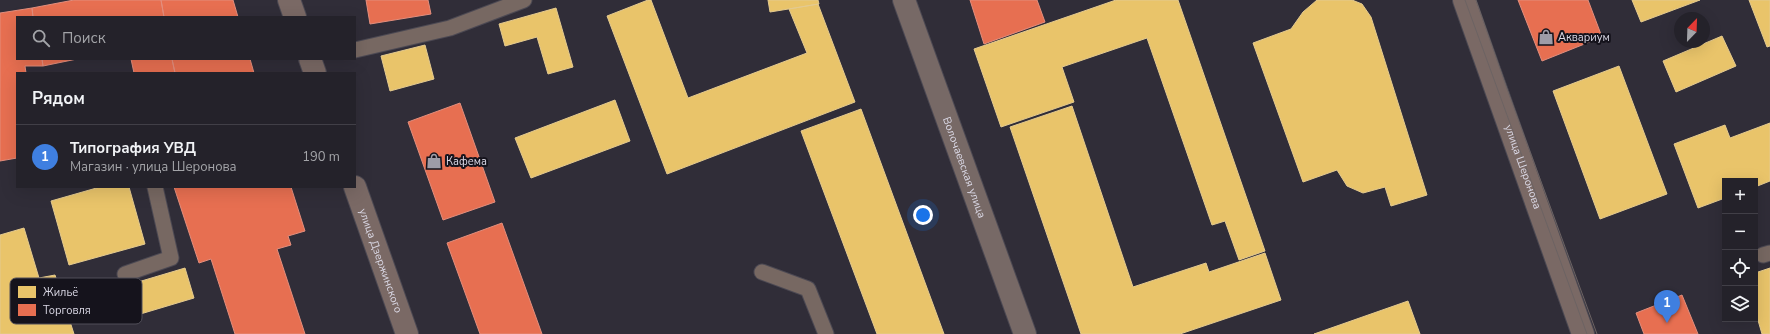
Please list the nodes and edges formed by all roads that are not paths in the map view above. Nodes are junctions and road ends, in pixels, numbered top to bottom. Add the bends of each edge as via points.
1 (289, 0) edge
2 (524, 0) edge
3 (904, 0) edge
4 (1464, 0) edge
5 (295, 16) edge
6 (356, 50) edge
7 (155, 188) edge
8 (355, 188) edge
9 (762, 272) dead end
10 (125, 274) dead end
11 (407, 334) edge
12 (826, 334) edge
13 (1025, 334) edge
14 (1583, 334) edge

1 - 5 main road
2 - 6 lane via 450,28
3 - 13 main road, Волочаевская улица
4 - 14 main road, улица Шеронова
7 - 10 lane via 171,258
8 - 11 main road, улица Дзержинского
9 - 12 lane via 808,289

